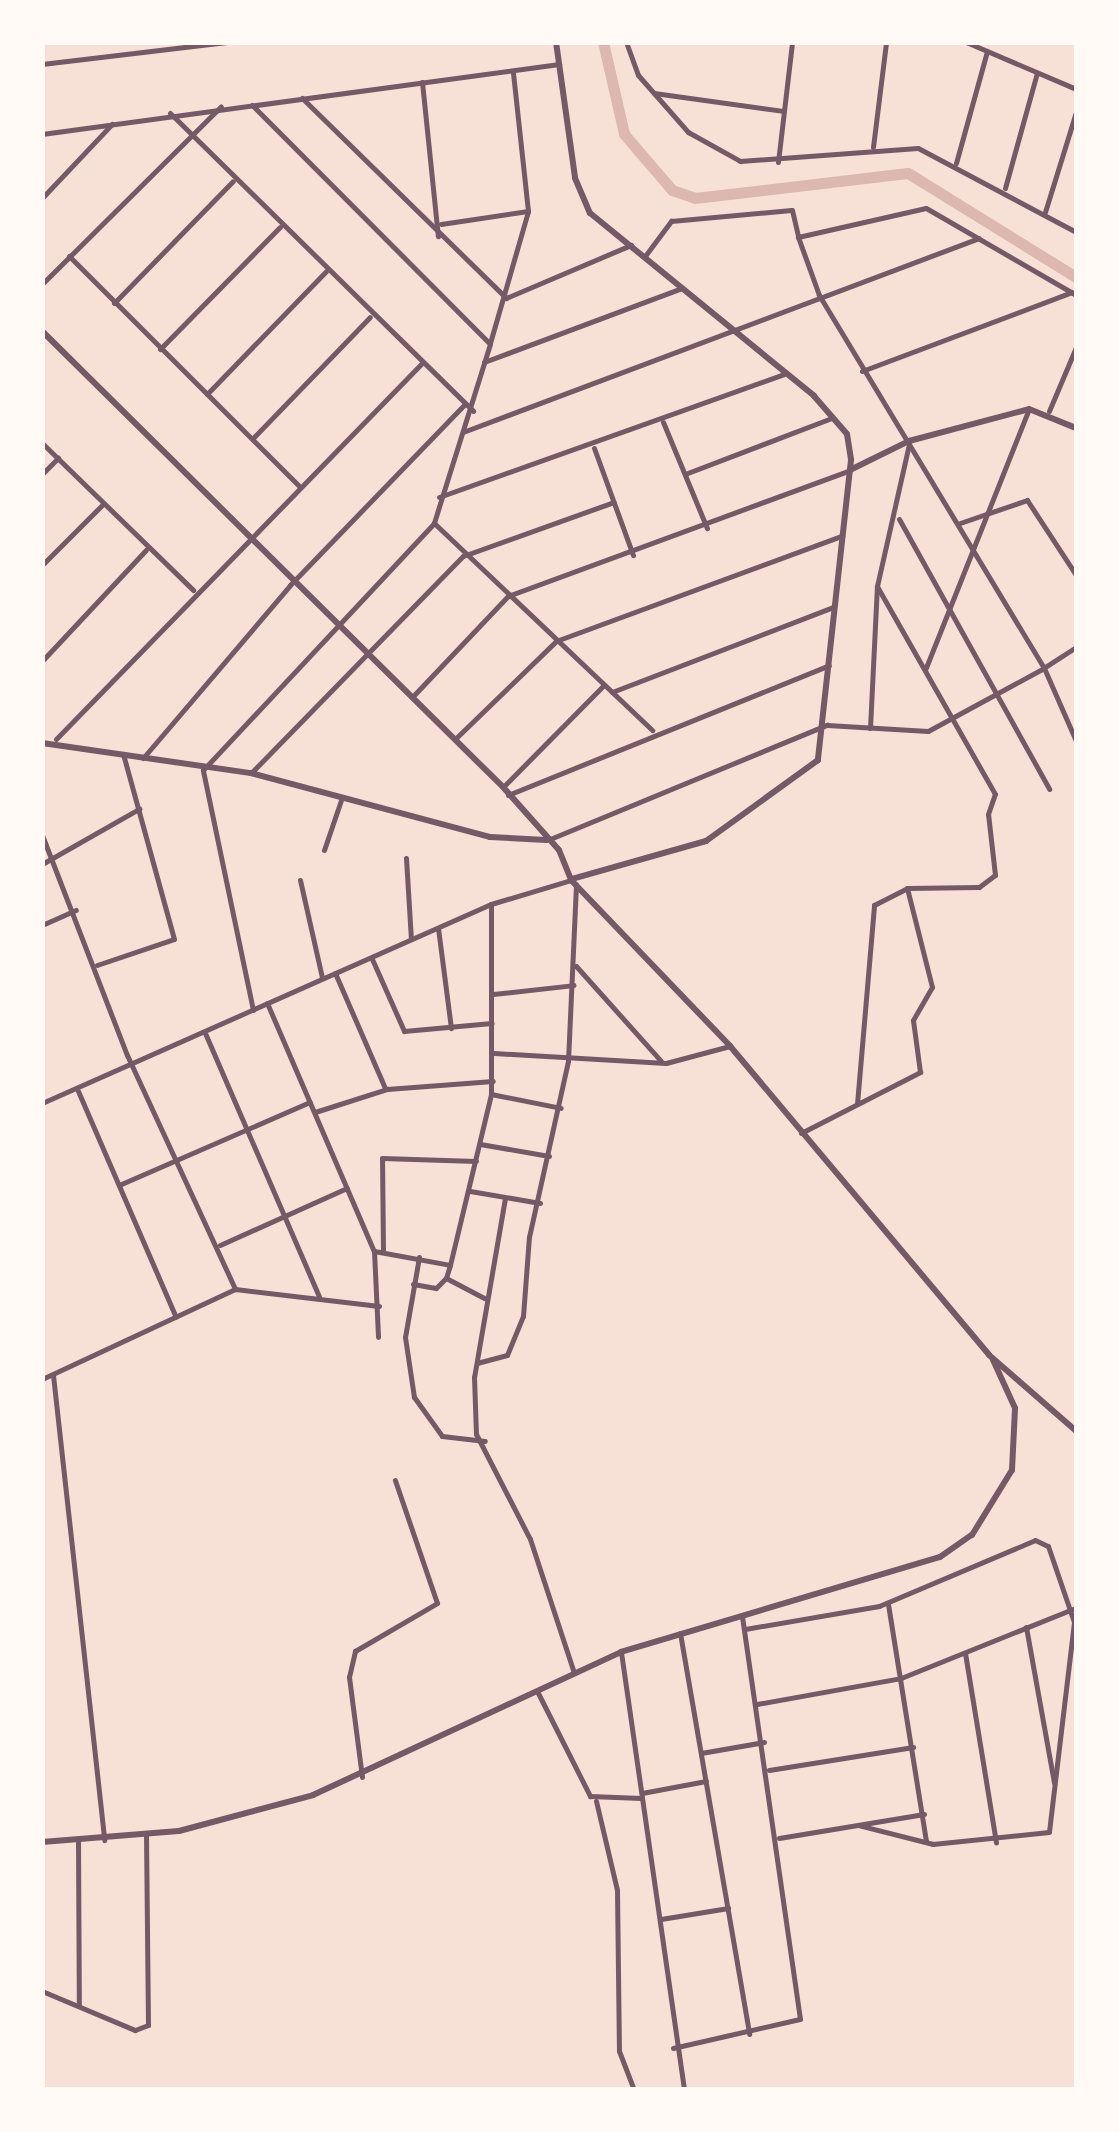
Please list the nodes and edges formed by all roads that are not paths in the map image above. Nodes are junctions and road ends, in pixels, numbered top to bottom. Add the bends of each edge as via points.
1 (227, 42) edge
2 (556, 42) edge
3 (626, 42) edge
4 (792, 42) edge
5 (886, 42) edge
6 (966, 42) edge
7 (987, 50) junction
8 (42, 64) edge
9 (560, 64) junction
10 (513, 72) junction
11 (1038, 73) junction
12 (422, 82) junction
13 (1076, 89) edge
14 (651, 93) junction
15 (302, 98) junction
16 (252, 105) junction
17 (221, 106) junction
18 (783, 111) junction
19 (1076, 112) edge
20 (170, 113) junction
21 (114, 122) junction
22 (42, 134) edge
23 (188, 134) junction
24 (873, 147) junction
25 (778, 162) junction
26 (956, 163) junction
27 (233, 181) junction
28 (1005, 188) junction
29 (42, 198) edge
30 (528, 212) junction
31 (1046, 212) junction
32 (441, 224) junction
33 (280, 227) junction
34 (1076, 232) edge
35 (438, 236) junction
36 (798, 237) junction
37 (981, 237) junction
38 (632, 245) junction
39 (69, 256) junction
40 (645, 256) junction
41 (326, 271) junction
42 (42, 284) edge
43 (682, 288) junction
44 (1074, 293) edge
45 (819, 295) junction
46 (506, 298) junction
47 (114, 303) junction
48 (370, 316) junction
49 (732, 330) junction
50 (42, 331) edge
51 (490, 344) junction
52 (1076, 347) edge
53 (160, 349) junction
54 (484, 362) junction
55 (421, 364) junction
56 (862, 371) junction
57 (785, 374) junction
58 (207, 394) junction
59 (464, 405) junction
60 (1029, 409) junction
61 (1049, 410) junction
62 (473, 411) junction
63 (834, 417) junction
64 (663, 422) junction
65 (1076, 428) edge
66 (463, 432) junction
67 (253, 438) junction
68 (909, 442) junction
69 (42, 444) edge
70 (594, 448) junction
71 (58, 458) junction
72 (850, 470) junction
73 (42, 474) edge
74 (685, 474) junction
75 (298, 485) junction
76 (439, 497) junction
77 (614, 502) junction
78 (103, 504) junction
79 (991, 509) junction
80 (899, 519) junction
81 (434, 522) junction
82 (959, 523) junction
83 (707, 528) junction
84 (842, 536) junction
85 (244, 540) junction
86 (147, 550) junction
87 (972, 552) junction
88 (633, 555) junction
89 (463, 556) junction
90 (42, 565) edge
91 (1076, 576) edge
92 (290, 585) junction
93 (878, 586) junction
94 (193, 590) junction
95 (508, 596) junction
96 (835, 607) junction
97 (948, 612) junction
98 (336, 627) junction
99 (556, 641) junction
100 (1076, 647) edge
101 (367, 654) junction
102 (42, 662) edge
103 (829, 665) junction
104 (1044, 668) junction
105 (926, 670) junction
106 (604, 685) junction
107 (612, 692) junction
108 (414, 694) junction
109 (996, 694) junction
110 (954, 719) junction
111 (827, 725) junction
112 (870, 728) junction
113 (652, 730) junction
114 (456, 739) junction
115 (56, 740) junction
116 (1076, 741) edge
117 (42, 742) edge
118 (122, 752) junction
119 (143, 758) junction
120 (202, 770) junction
121 (250, 773) junction
122 (503, 786) junction
123 (1050, 789) dead end
124 (508, 795) junction
125 (342, 796) junction
126 (139, 809) junction
127 (42, 834) edge
128 (547, 840) junction
129 (324, 850) dead end
130 (54, 858) junction
131 (406, 858) dead end
132 (42, 864) edge
133 (300, 880) dead end
134 (573, 882) junction
135 (906, 888) junction
136 (490, 904) junction
137 (76, 910) junction
138 (42, 926) edge
139 (438, 928) junction
140 (411, 938) junction
141 (372, 958) junction
142 (96, 966) junction
143 (576, 966) junction
144 (334, 973) junction
145 (322, 978) junction
146 (574, 986) junction
147 (493, 994) junction
148 (266, 1004) junction
149 (253, 1010) junction
150 (492, 1024) junction
151 (451, 1028) junction
152 (206, 1033) junction
153 (730, 1046) junction
154 (568, 1052) junction
155 (494, 1053) junction
156 (662, 1062) junction
157 (138, 1066) junction
158 (493, 1081) junction
159 (386, 1089) junction
160 (78, 1091) junction
161 (491, 1094) junction
162 (310, 1102) junction
163 (42, 1103) edge
164 (857, 1104) junction
165 (561, 1108) junction
166 (315, 1112) junction
167 (248, 1130) junction
168 (802, 1132) junction
169 (480, 1144) junction
170 (549, 1156) junction
171 (181, 1160) junction
172 (476, 1161) junction
173 (119, 1184) junction
174 (347, 1188) junction
175 (470, 1191) junction
176 (505, 1198) junction
177 (540, 1203) junction
178 (284, 1214) junction
179 (220, 1246) junction
180 (374, 1251) junction
181 (383, 1252) junction
182 (419, 1257) junction
183 (450, 1265) junction
184 (446, 1278) junction
185 (413, 1284) junction
186 (236, 1289) junction
187 (320, 1298) junction
188 (486, 1299) junction
189 (379, 1306) junction
190 (176, 1318) junction
191 (378, 1336) dead end
192 (990, 1355) junction
193 (476, 1363) junction
194 (54, 1375) junction
195 (42, 1379) edge
196 (1076, 1431) edge
197 (485, 1441) junction
198 (395, 1480) dead end
199 (888, 1604) junction
200 (1073, 1609) junction
201 (742, 1615) junction
202 (1026, 1627) junction
203 (745, 1630) junction
204 (680, 1632) junction
205 (621, 1652) junction
206 (965, 1653) junction
207 (574, 1673) junction
208 (901, 1678) junction
209 (537, 1691) junction
210 (758, 1704) junction
211 (764, 1742) junction
212 (914, 1747) junction
213 (701, 1752) junction
214 (769, 1770) junction
215 (362, 1777) junction
216 (706, 1781) junction
217 (1056, 1792) junction
218 (642, 1796) junction
219 (596, 1801) junction
220 (925, 1814) junction
221 (858, 1825) junction
222 (146, 1835) junction
223 (779, 1838) junction
224 (104, 1840) junction
225 (78, 1841) junction
226 (42, 1842) edge
227 (926, 1844) junction
228 (996, 1844) junction
229 (728, 1908) junction
230 (660, 1919) junction
231 (42, 1991) edge
232 (80, 2005) junction
233 (750, 2034) junction
234 (673, 2048) junction
235 (634, 2090) edge
236 (684, 2090) edge

1 - 8 street
2 - 9 street
3 - 14 street
4 - 18 street
5 - 24 street
6 - 7 street
7 - 11 street
7 - 26 street
9 - 10 street
9 - 38 street via 580,197
10 - 12 street
10 - 30 street
11 - 13 street
11 - 28 street
12 - 15 street
12 - 32 street
14 - 18 street
14 - 25 street via 715,150
15 - 16 street
15 - 35 street
16 - 17 street
16 - 51 street
17 - 20 street
17 - 23 street
18 - 25 street
19 - 31 street
20 - 21 street
20 - 23 street
21 - 22 street
21 - 29 street
23 - 27 street
23 - 39 street
24 - 25 street
24 - 26 street via 918,148
26 - 28 street
27 - 33 street
27 - 47 street
28 - 31 street
30 - 32 street
30 - 46 street
31 - 34 street
32 - 35 street
33 - 41 street
33 - 53 street
35 - 46 street
36 - 37 street via 926,208
36 - 40 street via 792,210 671,221
36 - 45 street
37 - 44 street
37 - 45 street
38 - 40 street
38 - 46 street
39 - 42 street
39 - 47 street
40 - 43 street
41 - 48 street
41 - 58 street
43 - 49 street
43 - 54 street
44 - 56 street
45 - 49 street
45 - 56 street
46 - 51 street
47 - 53 street
48 - 55 street
48 - 67 street
49 - 57 street
49 - 66 street
50 - 85 street
51 - 54 street
52 - 61 street
53 - 58 street
54 - 62 street
55 - 59 street
55 - 75 street
56 - 68 street
57 - 63 street
57 - 64 street
58 - 67 street
59 - 62 street
59 - 92 street
60 - 61 street
60 - 68 street
60 - 79 street
61 - 65 street
62 - 66 street
63 - 72 street via 848,434
63 - 74 street
64 - 70 street
64 - 74 street
66 - 76 street
67 - 75 street
68 - 72 street
68 - 80 street
68 - 82 street
69 - 71 street
70 - 76 street
70 - 77 street
71 - 73 street
71 - 78 street
72 - 83 street
72 - 84 street
74 - 83 street
75 - 85 street
76 - 81 street
77 - 88 street
77 - 89 street
78 - 86 street
78 - 90 street
79 - 82 street
79 - 87 street
79 - 91 street via 1027,500
80 - 93 street via 883,546
80 - 97 street
81 - 89 street
81 - 98 street
82 - 87 street
83 - 88 street
84 - 96 street
84 - 99 street
85 - 92 street
85 - 94 street
86 - 94 street
86 - 102 street
87 - 97 street
87 - 104 street
88 - 95 street
89 - 95 street
89 - 101 street
92 - 98 street
92 - 119 street
93 - 105 street
93 - 112 street
94 - 115 street
95 - 99 street
95 - 108 street
96 - 103 street
96 - 107 street
97 - 105 street
97 - 109 street
98 - 101 street
98 - 120 street
99 - 106 street
99 - 114 street
100 - 104 street
101 - 108 street
101 - 121 street
103 - 111 street
103 - 113 street
104 - 109 street
104 - 116 street
105 - 110 street
106 - 107 street
106 - 122 street
107 - 113 street
108 - 114 street
109 - 110 street
109 - 123 street
110 - 112 street via 916,735
110 - 135 street via 995,794 988,814 995,876 986,886
111 - 112 street
111 - 128 street
111 - 134 street via 808,772 733,825 688,848
113 - 124 street
114 - 122 street
115 - 117 street
115 - 118 street
118 - 119 street
118 - 126 street
119 - 120 street
120 - 121 street
120 - 149 street
121 - 125 street
122 - 124 street
124 - 128 street
125 - 128 street via 490,837
125 - 129 street
126 - 130 street
126 - 142 street via 174,939
127 - 130 street
128 - 134 street
130 - 132 street
130 - 137 street
131 - 140 street
133 - 145 street
134 - 136 street
134 - 143 street
134 - 153 street
135 - 164 street via 883,895 868,919
135 - 164 street via 932,987 913,1020 920,1072
136 - 139 street
136 - 147 street
137 - 138 street
137 - 142 street
139 - 140 street
139 - 151 street
140 - 141 street
141 - 144 street
141 - 151 street via 404,1031
142 - 157 street
143 - 146 street
143 - 156 street
144 - 145 street
144 - 159 street
145 - 148 street
146 - 147 street
146 - 154 street
147 - 150 street
148 - 149 street
148 - 162 street
149 - 152 street
150 - 151 street
150 - 155 street
152 - 157 street
152 - 167 street
153 - 156 street
153 - 168 street
154 - 155 street
154 - 156 street
154 - 165 street
155 - 158 street
157 - 160 street
157 - 171 street
158 - 159 street
158 - 161 street
159 - 166 street
160 - 163 street
160 - 173 street
161 - 165 street
161 - 169 street
162 - 166 street
162 - 167 street
164 - 168 street
165 - 170 street
166 - 174 street
167 - 171 street
167 - 178 street
168 - 192 street
169 - 170 street
169 - 172 street
170 - 177 street
171 - 173 street
171 - 179 street
172 - 175 street
172 - 181 street via 382,1158
173 - 190 street
174 - 178 street
174 - 180 street
175 - 176 street
175 - 183 street
176 - 177 street
176 - 188 street
177 - 193 street via 518,1338 506,1355
178 - 179 street
178 - 187 street
179 - 186 street
180 - 181 street
180 - 189 street
181 - 182 street
182 - 183 street
182 - 185 street
183 - 184 street
184 - 185 street via 434,1288
184 - 188 street
185 - 197 street via 404,1355 414,1397 442,1436
186 - 187 street
186 - 190 street
187 - 189 street
188 - 193 street
189 - 191 street
190 - 194 street
192 - 196 street
192 - 201 street via 1010,1386 1016,1438 1012,1470 972,1535 904,1570
193 - 197 street via 476,1434
194 - 195 street
194 - 224 street
197 - 207 street
198 - 215 street via 437,1603 354,1651 349,1678
199 - 200 street via 1038,1539
199 - 203 street
199 - 208 street
200 - 202 street
200 - 217 street
201 - 203 street
201 - 204 street
202 - 206 street
202 - 217 street
203 - 210 street
204 - 205 street
204 - 213 street
205 - 207 street
205 - 218 street
206 - 208 street
206 - 228 street
207 - 209 street
208 - 210 street
208 - 212 street
209 - 215 street
209 - 219 street
210 - 211 street
211 - 213 street
211 - 214 street
212 - 214 street
212 - 220 street
213 - 216 street
214 - 223 street
215 - 222 street via 232,1820
216 - 218 street
216 - 229 street
217 - 228 street via 1045,1837
218 - 219 street
218 - 230 street
219 - 235 street via 616,1890 619,2051
220 - 221 street
220 - 227 street
221 - 223 street
221 - 227 street
222 - 224 street
222 - 232 street via 148,2024 136,2030
223 - 233 street via 800,2020
224 - 225 street
225 - 226 street
225 - 232 street
227 - 228 street
229 - 230 street
229 - 233 street
230 - 234 street
231 - 232 street
233 - 234 street
234 - 236 street

